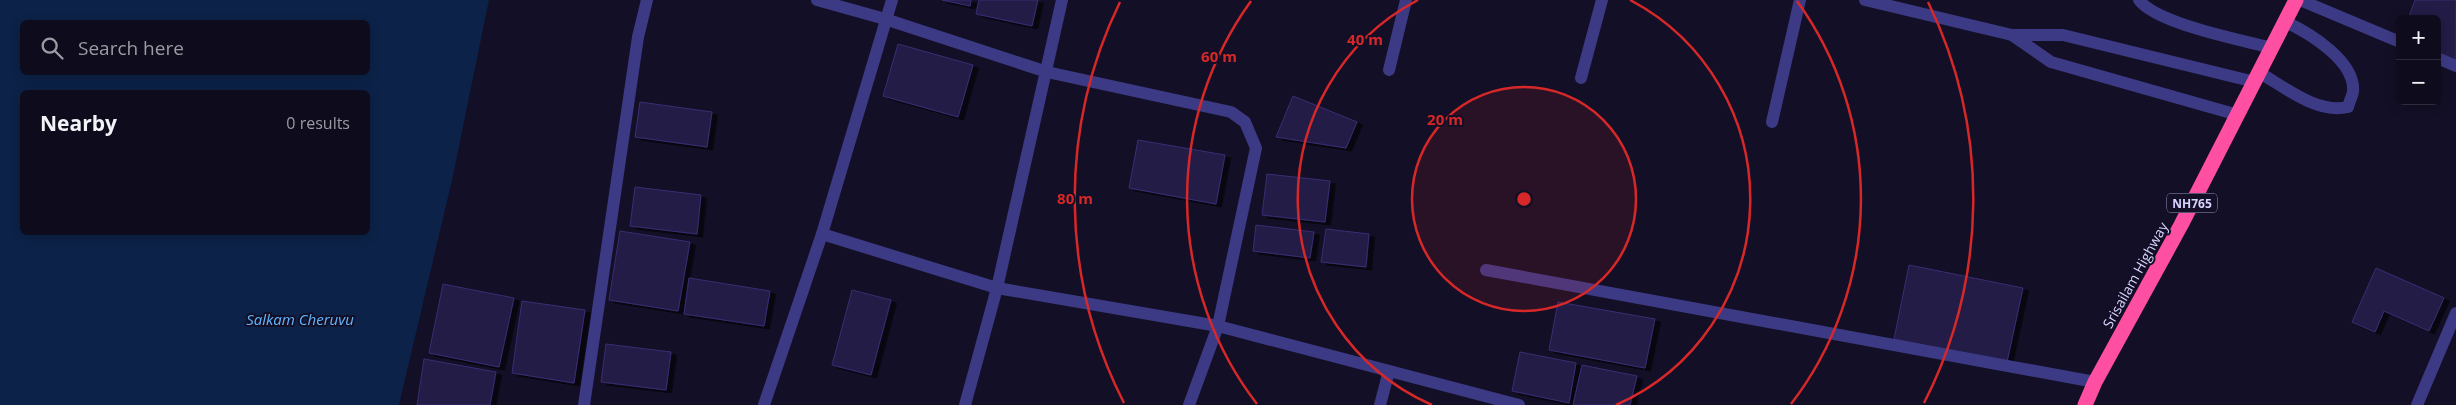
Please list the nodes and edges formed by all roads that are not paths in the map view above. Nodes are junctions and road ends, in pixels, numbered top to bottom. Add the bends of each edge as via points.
1 (646, 0) edge
2 (817, 0) edge
3 (892, 0) edge
4 (1062, 0) edge
5 (1406, 0) edge
6 (1602, 0) edge
7 (1800, 0) edge
8 (1865, 0) edge
9 (2139, 0) edge
10 (2298, 0) edge
11 (885, 19) junction
12 (2286, 22) junction
13 (2012, 35) junction
14 (2396, 40) edge
15 (2272, 48) junction
16 (2441, 60) edge
17 (2456, 66) edge
18 (1390, 70) dead end
19 (1047, 72) junction
20 (1581, 78) dead end
21 (2258, 78) junction
22 (2238, 115) junction
23 (1772, 122) dead end
24 (822, 234) junction
25 (1486, 270) dead end
26 (997, 288) junction
27 (2456, 313) edge
28 (1218, 326) junction
29 (1389, 371) junction
30 (2094, 382) junction
31 (584, 405) edge
32 (764, 405) edge
33 (965, 405) edge
34 (1189, 405) edge
35 (1380, 405) edge
36 (1519, 405) edge
37 (2085, 405) edge
38 (2417, 405) edge

1 - 31 street
2 - 11 street
3 - 11 street
4 - 19 street
5 - 18 street
6 - 20 street
7 - 23 street
8 - 13 street
9 - 15 street via 2145,7 2193,28
10 - 12 highway, Srisailam Highway / NH765
10 - 14 street
11 - 19 street
11 - 24 street
12 - 15 highway, Srisailam Highway / NH765
12 - 21 street via 2322,45 2350,72 2353,91 2348,107 2336,109 2317,105
13 - 21 street via 2064,35
13 - 22 street via 2051,62
15 - 21 highway, Srisailam Highway / NH765
16 - 17 street
19 - 26 street
19 - 28 street via 1231,112 1245,122 1256,148
21 - 22 highway, Srisailam Highway / NH765
22 - 30 highway, Srisailam Highway / NH765
24 - 26 street
24 - 32 street
25 - 30 street
26 - 28 street
26 - 33 street
27 - 38 street
28 - 29 street
28 - 34 street
29 - 35 street
29 - 36 street
30 - 37 highway, Srisailam Highway / NH765

